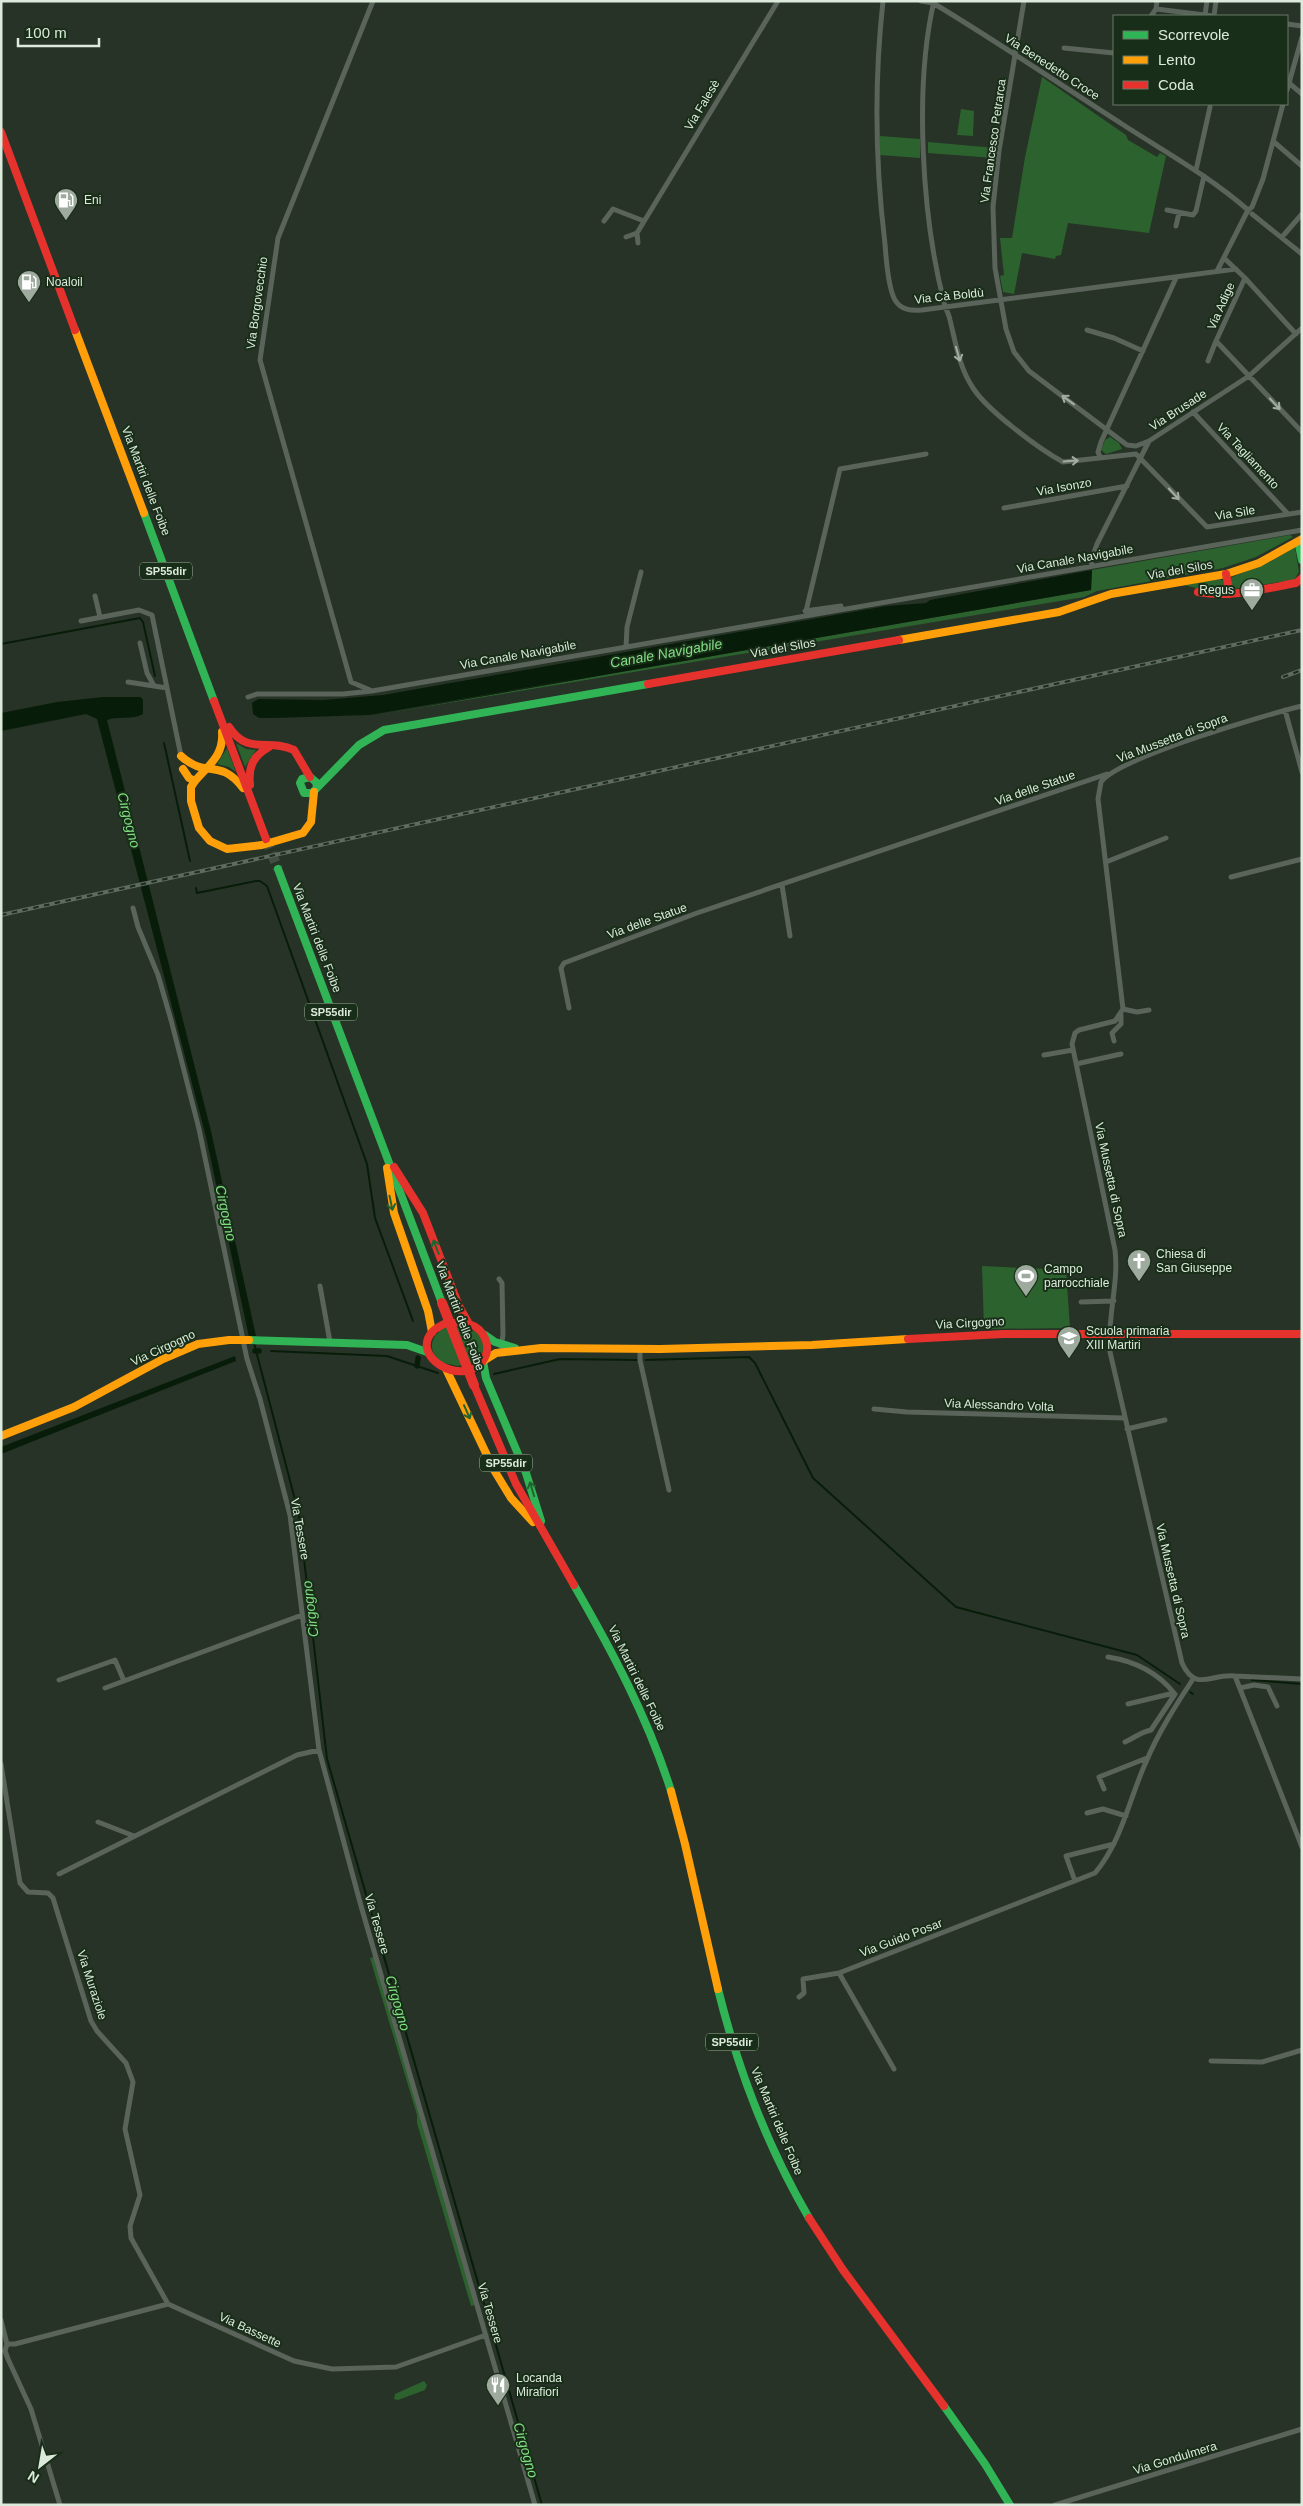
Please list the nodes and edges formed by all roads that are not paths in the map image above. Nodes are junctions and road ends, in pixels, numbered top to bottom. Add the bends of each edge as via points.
1 (374, 1) edge
2 (778, 1) edge
3 (883, 1) edge
4 (921, 1) edge
5 (1024, 1) edge
6 (1157, 1) edge
7 (1207, 1) edge
8 (1216, 1) edge
9 (934, 2) edge
10 (1156, 9) junction
11 (1153, 15) edge
12 (1205, 15) edge
13 (1214, 15) edge
14 (1288, 24) edge
15 (1302, 26) edge
16 (1302, 37) edge
17 (1064, 48) dead end
18 (1015, 53) junction
19 (1113, 53) edge
20 (1289, 72) edge
21 (1289, 83) junction
22 (1288, 86) edge
23 (1302, 94) edge
24 (1283, 105) edge
25 (1210, 107) dead end
26 (1, 132) edge
27 (1274, 142) junction
28 (1302, 166) edge
29 (1196, 170) junction
30 (1204, 176) junction
31 (1167, 210) dead end
32 (1179, 212) junction
33 (1249, 212) junction
34 (1302, 214) edge
35 (604, 221) dead end
36 (644, 221) junction
37 (1176, 226) dead end
38 (637, 233) junction
39 (626, 237) dead end
40 (1282, 237) junction
41 (638, 243) dead end
42 (1302, 254) edge
43 (1224, 258) junction
44 (1236, 269) junction
45 (1217, 272) junction
46 (1176, 278) junction
47 (1244, 278) junction
48 (1000, 300) junction
49 (946, 307) junction
50 (1302, 328) edge
51 (1087, 330) dead end
52 (1296, 334) junction
53 (1216, 341) junction
54 (1143, 351) junction
55 (1208, 361) dead end
56 (1249, 376) junction
57 (1193, 412) junction
58 (1108, 428) junction
59 (1302, 432) edge
60 (1149, 441) junction
61 (1125, 444) junction
62 (926, 454) dead end
63 (1120, 454) junction
64 (1100, 458) junction
65 (1140, 458) junction
66 (1127, 486) junction
67 (1004, 508) dead end
68 (1302, 512) edge
69 (1288, 514) junction
70 (1302, 530) edge
71 (1300, 542) edge
72 (1302, 560) edge
73 (1092, 566) junction
74 (640, 572) dead end
75 (1226, 574) junction
76 (1302, 578) edge
77 (1198, 592) dead end
78 (1230, 594) junction
79 (95, 596) dead end
80 (851, 607) junction
81 (806, 611) junction
82 (100, 617) junction
83 (792, 618) junction
84 (81, 621) dead end
85 (140, 644) dead end
86 (626, 647) junction
87 (128, 682) dead end
88 (351, 682) junction
89 (153, 684) junction
90 (167, 688) junction
91 (372, 691) junction
92 (344, 694) junction
93 (248, 697) dead end
94 (216, 705) junction
95 (1302, 706) edge
96 (1286, 710) junction
97 (272, 745) junction
98 (181, 756) junction
99 (183, 768) junction
100 (206, 770) junction
101 (1112, 772) junction
102 (1302, 772) edge
103 (195, 781) junction
104 (310, 784) junction
105 (192, 800) junction
106 (253, 804) junction
107 (1166, 838) dead end
108 (266, 839) tunnel mouth
109 (1302, 859) edge
110 (1106, 862) junction
111 (278, 869) tunnel mouth
112 (1231, 877) dead end
113 (782, 885) junction
114 (133, 908) dead end
115 (790, 936) dead end
116 (569, 1008) dead end
117 (1149, 1010) dead end
118 (1122, 1012) junction
119 (1114, 1042) dead end
120 (1073, 1050) junction
121 (1122, 1054) dead end
122 (1044, 1055) dead end
123 (1076, 1064) junction
124 (386, 1155) junction
125 (500, 1279) dead end
126 (320, 1286) dead end
127 (1114, 1301) junction
128 (1081, 1302) dead end
129 (469, 1324) junction
130 (1109, 1333) junction
131 (430, 1334) junction
132 (484, 1334) junction
133 (1302, 1334) edge
134 (243, 1340) junction
135 (330, 1342) junction
136 (407, 1345) junction
137 (499, 1349) junction
138 (640, 1349) junction
139 (427, 1352) junction
140 (482, 1361) junction
141 (446, 1368) junction
142 (874, 1409) dead end
143 (1124, 1418) junction
144 (1165, 1420) dead end
145 (1127, 1429) junction
146 (1, 1436) edge
147 (669, 1490) dead end
148 (546, 1536) junction
149 (302, 1615) junction
150 (1108, 1657) dead end
151 (1235, 1676) junction
152 (1193, 1679) junction
153 (1302, 1679) edge
154 (59, 1680) dead end
155 (124, 1681) junction
156 (105, 1688) dead end
157 (1240, 1688) junction
158 (1174, 1694) junction
159 (1182, 1696) junction
160 (1128, 1704) dead end
161 (1277, 1706) dead end
162 (1125, 1742) dead end
163 (319, 1750) junction
164 (1148, 1757) junction
165 (1, 1764) edge
166 (1104, 1789) dead end
167 (1087, 1813) dead end
168 (1126, 1816) junction
169 (98, 1822) dead end
170 (134, 1836) junction
171 (1114, 1844) junction
172 (1302, 1847) edge
173 (59, 1874) dead end
174 (1075, 1881) junction
175 (839, 1973) junction
176 (799, 1997) dead end
177 (1302, 2050) edge
178 (1211, 2061) dead end
179 (894, 2069) dead end
180 (168, 2304) junction
181 (1, 2320) edge
182 (486, 2336) junction
183 (7, 2344) junction
184 (1302, 2430) edge
185 (60, 2505) edge
186 (534, 2505) edge
187 (1010, 2505) edge
188 (1055, 2505) edge

1 - 88 street, Via Borgovecchio via 278,238 260,360
2 - 36 street, Via Falesè
3 - 49 street, Via Cà Boldù via 876,73 876,155 893,295 901,307 910,311
4 - 9 street, Via Benedetto Croce
5 - 18 street, Via Francesco Petrarca
6 - 10 street
7 - 12 street
8 - 13 street
9 - 18 street, Via Benedetto Croce
9 - 49 street via 924,88 924,157 930,228
10 - 11 street
10 - 12 street
14 - 15 street
16 - 20 street
17 - 19 street
18 - 29 street, Via Benedetto Croce
18 - 48 street, Via Francesco Petrarca via 994,194 993,250
20 - 21 street
21 - 22 street
21 - 23 street
24 - 27 street
25 - 29 street
26 - 94 main road, Via Martiri delle Foibe / SP55dir
27 - 28 street
27 - 33 street
29 - 30 street, Via Benedetto Croce
30 - 32 street via 1196,211 1193,215
30 - 33 street, Via Benedetto Croce
31 - 32 street
32 - 37 street
33 - 40 street, Via Benedetto Croce
33 - 43 street via 1249,218 1242,222
34 - 40 street
35 - 36 street via 613,209
36 - 38 street, Via Falesè
38 - 39 street
38 - 41 street
40 - 42 street, Via Benedetto Croce
43 - 44 street, Via Adige
43 - 45 street
44 - 45 street, Via Cà Boldù
44 - 47 street, Via Adige
45 - 46 street, Via Cà Boldù
46 - 48 street, Via Cà Boldù
46 - 54 street
47 - 52 street
47 - 53 street, Via Adige
48 - 49 street, Via Cà Boldù
58 -> 48 street, Via Francesco Petrarca via 1022,364 1008,337
49 -> 64 street via 963,371 988,407 1060,461
50 - 52 street, Via Brusade
51 - 54 street
52 - 56 street, Via Brusade
53 - 55 street, Via Adige
53 - 56 street, Via Adige
54 - 58 street
56 - 57 street, Via Brusade
56 -> 59 street, Via Adige
57 - 60 street, Via Brusade
57 - 69 street, Via Tagliamento
58 - 61 street, Via Francesco Petrarca
58 - 64 street via 1098,448
60 - 61 street via 1136,446
60 - 65 street, Via Brusade
61 - 63 street
62 - 81 street via 840,469
63 - 64 street
63 - 65 street via 1134,453
65 - 66 street, Via Brusade
65 -> 69 street, Via Sile via 1207,527
66 - 67 street, Via Isonzo
66 - 73 street, Via Brusade via 1093,553
68 - 69 street, Via Sile
70 - 73 street, Via Canale Navigabile
71 - 72 main road, Via del Silos
71 - 75 main road, Via del Silos via 1260,563
73 - 80 street, Via Canale Navigabile
74 - 86 street
75 - 78 main road, Via del Silos
75 - 104 main road, Via del Silos via 1111,594 1059,612 384,730 358,745 328,776
76 - 78 main road, Via del Silos via 1296,582
77 - 78 main road, Via del Silos
79 - 82 street
80 - 81 street, Via Canale Navigabile
80 - 83 street, Via Canale Navigabile
81 - 83 street, Via Canale Navigabile
82 - 84 street
82 - 90 street via 139,610 152,615
83 - 86 street, Via Canale Navigabile
85 - 89 street
86 - 91 street, Via Canale Navigabile
87 - 89 street
88 - 91 street
88 - 92 street
89 - 90 street
90 - 98 street
91 - 92 street, Via Canale Navigabile
92 - 93 street, Via Canale Navigabile via 257,694
94 - 97 main road via 240,741 254,746
94 - 100 main road via 224,740 219,757
94 - 106 main road, Via Martiri delle Foibe / SP55dir
95 - 96 street, Via Mussetta di Sopra
96 - 101 street, Via Mussetta di Sopra via 1235,724
96 - 102 street
97 - 104 main road via 286,746 295,751
97 - 106 main road via 254,756 249,766
98 - 99 street
98 - 100 main road via 192,766
98 - 103 street
99 - 103 main road
99 - 105 street
100 - 103 main road
100 - 106 main road via 229,771
101 - 110 street, Via Mussetta di Sopra via 1104,778 1098,791
101 - 113 street, Via delle Statue via 963,820
103 - 105 main road via 191,787
104 - 105 main road via 313,811 308,828 297,836 248,848 227,849 210,841 199,828
106 - 108 main road, Via Martiri delle Foibe / SP55dir
107 - 110 street
109 - 112 street
110 - 118 street, Via Mussetta di Sopra
111 - 124 main road, Via Martiri delle Foibe / SP55dir
113 - 115 street
113 - 116 street, Via delle Statue via 564,963 561,968
114 - 134 street, Via Tessere via 158,975 196,1120
117 - 118 street
118 - 119 street, Via Mussetta di Sopra via 1121,1024 1112,1033
118 - 120 street via 1115,1021 1079,1030 1073,1038
120 - 122 street
120 - 123 street, Via Mussetta di Sopra
121 - 123 street
123 - 127 street, Via Mussetta di Sopra via 1113,1235 1117,1267
129 -> 124 main road via 423,1213
124 -> 131 main road via 390,1197 428,1311
124 - 148 main road, Via Martiri delle Foibe / SP55dir, bridge via 505,1462
125 - 137 street via 504,1329
126 - 135 street
127 - 128 street
127 - 130 street, Via Mussetta di Sopra
129 - 131 main road via 446,1323
129 - 132 main road
130 - 133 main road, Via Cirgogno
130 - 138 main road, Via Cirgogno via 990,1334 812,1345
130 - 143 street, Via Mussetta di Sopra
131 - 136 main road, Via Cirgogno
131 - 139 main road
132 - 137 main road
132 - 140 main road via 488,1346
134 - 135 main road, Via Cirgogno
134 - 146 main road, Via Cirgogno via 220,1340 189,1348 74,1406
134 - 149 street, Via Tessere via 290,1515
135 - 136 main road, Via Cirgogno
136 - 139 main road, Via Cirgogno
137 - 138 main road, Via Cirgogno
137 - 140 main road, Via Cirgogno
138 - 147 street
139 - 141 main road via 433,1361
140 - 141 main road via 470,1369
148 -> 140 main road via 531,1485 486,1378
141 -> 148 main road via 501,1482
142 - 143 street, Via Alessandro Volta
143 - 145 street, Via Mussetta di Sopra
144 - 145 street
145 - 152 street, Via Mussetta di Sopra via 1182,1663
148 - 187 main road, Via Martiri delle Foibe / SP55dir via 619,1664 657,1751 687,1846 727,2025 772,2147 806,2213 837,2262 950,2412
149 - 155 street
149 - 163 street, Via Tessere
150 - 158 street via 1138,1665 1166,1683
151 - 152 street
151 - 153 street
151 - 157 street
152 - 159 street, Via Guido Posar
154 - 155 street via 115,1660
155 - 156 street
157 - 161 street via 1268,1687
157 - 172 street
158 - 159 street
158 - 160 street
158 - 162 street via 1151,1730
159 - 164 street, Via Guido Posar
163 - 170 street via 297,1755
163 - 182 street, Via Tessere
164 - 166 street via 1099,1777
164 - 168 street, Via Guido Posar
165 - 180 street, Via Muraziole via 20,1883 28,1892 48,1893 53,1898 92,2024 130,2071 133,2090 125,2129 140,2195 130,2226 131,2238
167 - 168 street via 1103,1809
168 - 171 street, Via Guido Posar
169 - 170 street
170 - 173 street
171 - 174 street, Via Guido Posar via 1107,1859 1095,1872
171 - 174 street via 1066,1856
174 - 175 street, Via Guido Posar
175 - 176 street, Via Guido Posar via 803,1979 804,1993
175 - 179 street
177 - 178 street via 1262,2062
180 - 182 street, Via Bassette via 294,2361 332,2369 396,2367
180 - 183 street
181 - 183 street
182 - 186 street, Via Tessere
183 - 185 street via 5,2351 31,2409
184 - 188 street, Via Gondulmera

